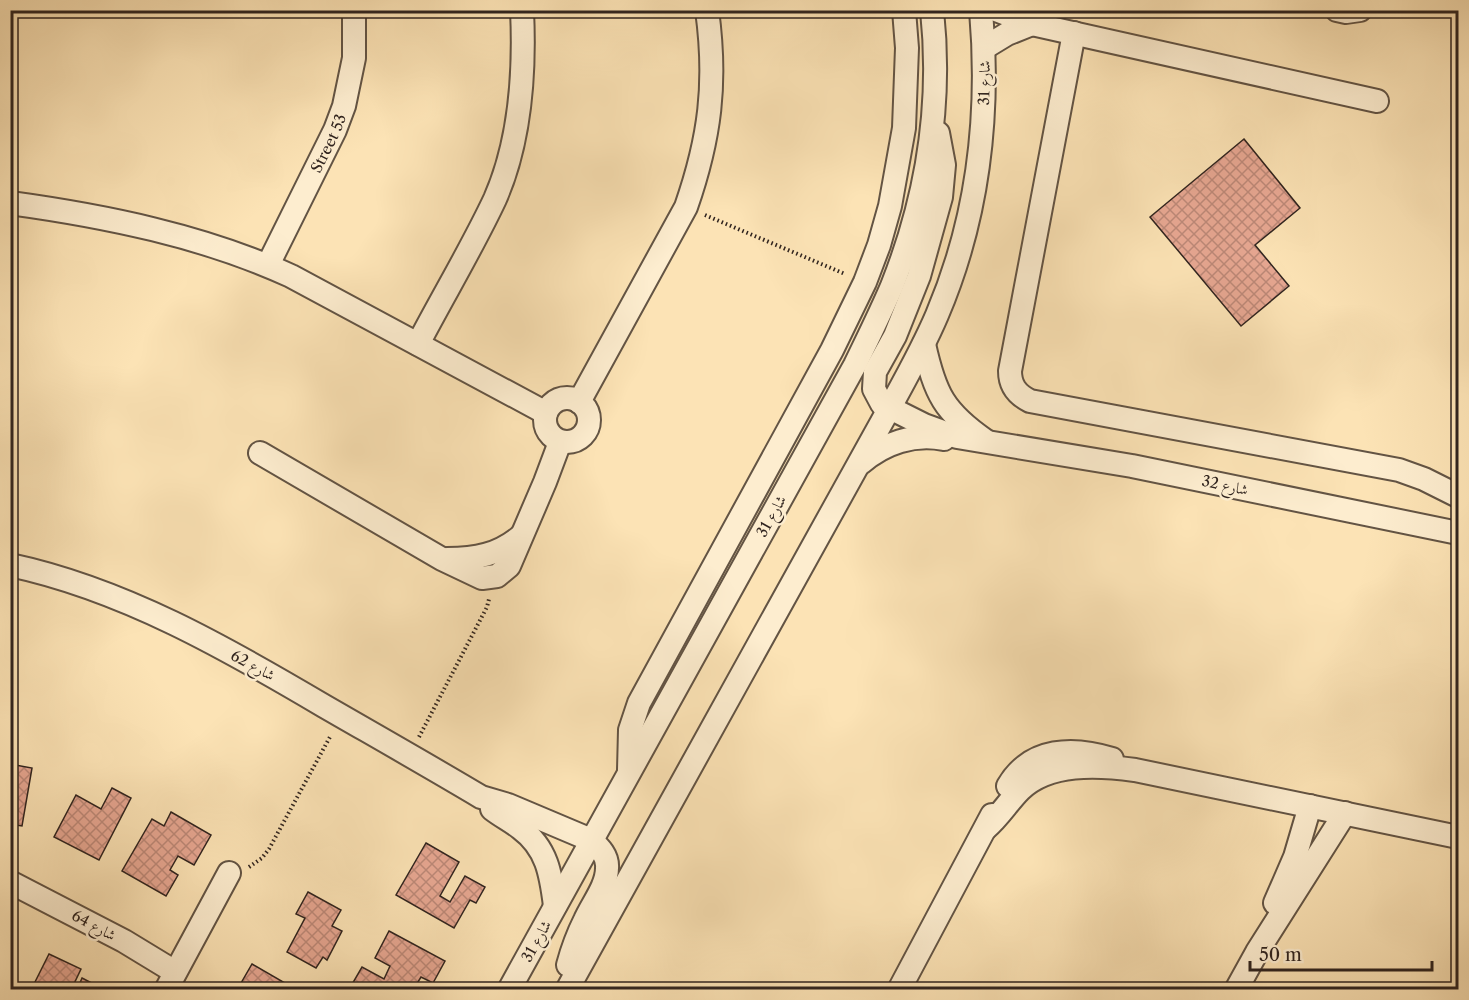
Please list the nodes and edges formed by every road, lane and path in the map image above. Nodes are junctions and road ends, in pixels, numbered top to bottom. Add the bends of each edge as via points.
1 (354, 10) edge
2 (522, 10) edge
3 (707, 10) edge
4 (904, 10) edge
5 (932, 10) edge
6 (981, 10) edge
7 (996, 10) edge
8 (1337, 10) edge
9 (1360, 10) edge
10 (1032, 24) junction
11 (1074, 33) junction
12 (984, 48) junction
13 (1377, 101) dead end
14 (933, 118) junction
15 (10, 204) edge
16 (686, 207) junction
17 (268, 265) junction
18 (865, 282) junction
19 (418, 344) junction
20 (924, 344) junction
21 (579, 402) junction
22 (889, 409) junction
23 (546, 413) junction
24 (560, 442) junction
25 (990, 443) junction
26 (260, 453) dead end
27 (857, 466) junction
28 (1458, 496) edge
29 (1458, 533) edge
30 (521, 536) junction
31 (442, 559) junction
32 (10, 565) edge
33 (491, 578) junction
34 (342, 716) junction
35 (410, 755) junction
36 (629, 773) junction
37 (481, 797) junction
38 (1310, 806) junction
39 (1345, 813) junction
40 (1458, 837) edge
41 (591, 840) junction
42 (229, 873) joint
43 (10, 882) edge
44 (555, 906) junction
45 (1257, 952) junction
46 (171, 981) edge
47 (509, 990) edge
48 (565, 990) edge
49 (899, 990) edge
50 (1236, 990) edge

1 - 17 street, Street 53 via 354,58 344,106
2 - 19 street via 523,76 505,169 495,198
3 - 16 street via 711,105 701,160
4 - 18 street via 907,48 902,138 890,206
5 - 14 street, شارع 31
6 - 12 street, شارع 31
7 - 10 street
8 - 9 street
10 - 11 street
10 - 12 street
11 - 13 street
11 - 28 street via 1010,371 1012,386 1030,401 1391,468 1424,478
12 - 20 street, شارع 31 via 983,116 975,184 953,271
14 - 22 street via 942,149 944,181 919,276 873,381 877,398
14 - 36 street, شارع 31 via 919,205 887,297 855,364
15 - 17 street via 114,220
16 - 18 path
16 - 21 street
17 - 19 street
18 - 36 street via 832,350 639,703 630,730
19 - 23 street
20 - 22 street, شارع 31
20 - 25 street, شارع 32 via 933,381 945,404 962,423
21 - 23 street via 556,401
21 - 24 street via 588,417 584,434
22 - 25 street, شارع 32 via 940,432
22 - 27 street, شارع 31
23 - 24 street via 546,427
24 - 30 street
25 - 27 street via 937,438 908,440 881,449
25 - 29 street, شارع 32 via 1132,466
26 - 31 street
27 - 48 street, شارع 31
30 - 31 street via 487,556
30 - 33 street via 509,566
31 - 33 street via 482,578
32 - 34 street, شارع 62 via 56,576 127,602 254,665
33 - 35 path via 487,607
34 - 35 street, شارع 62
34 - 42 path via 269,849 253,865
35 - 37 street, شارع 62
36 - 41 street, شارع 31
37 - 41 street, شارع 62
37 - 44 street, شارع 62 via 537,843 548,863
38 - 39 street
38 - 45 street via 1295,857
38 - 49 street via 1135,770 1095,766 1045,774 1020,790 986,828
39 - 40 street
39 - 45 street
41 - 44 street, شارع 31
41 - 48 street via 600,847 608,866 576,940
42 - 46 street, شارع 64
43 - 46 street, شارع 64 via 104,929
44 - 47 street, شارع 31
45 - 50 street

